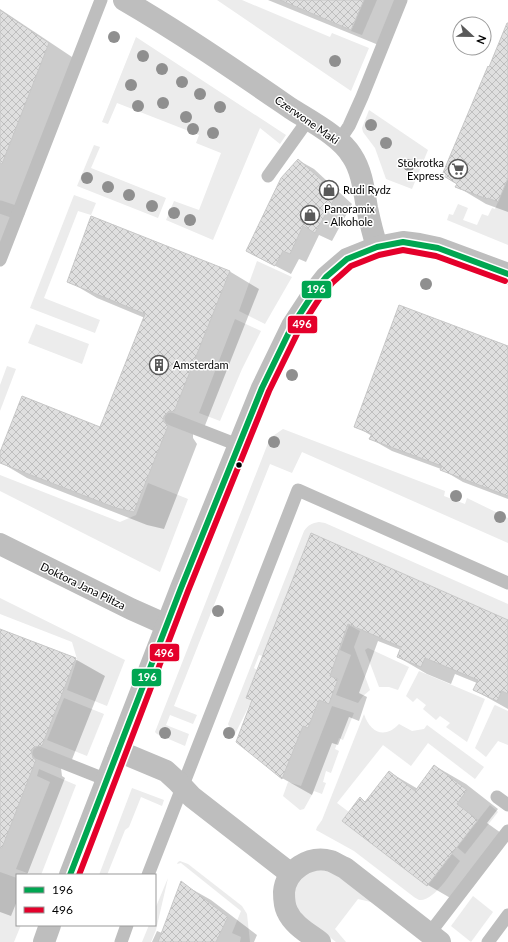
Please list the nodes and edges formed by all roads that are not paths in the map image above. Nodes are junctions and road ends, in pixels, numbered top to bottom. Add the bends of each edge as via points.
1 (101, 0) edge
2 (124, 0) edge
3 (402, 0) edge
4 (308, 120) junction
5 (339, 141) junction
6 (268, 176) dead end
7 (0, 207) edge
8 (18, 213) junction
9 (377, 247) junction
10 (0, 260) edge
11 (508, 274) edge
12 (171, 419) dead end
13 (238, 446) junction
14 (0, 544) edge
15 (508, 583) edge
16 (167, 625) junction
17 (118, 751) junction
18 (39, 753) dead end
19 (107, 780) junction
20 (183, 787) junction
21 (497, 797) dead end
22 (508, 805) edge
23 (508, 831) edge
24 (70, 874) edge
25 (148, 874) edge
26 (290, 874) junction
27 (508, 915) edge
28 (50, 926) edge
29 (128, 926) edge
30 (434, 938) edge
31 (44, 942) edge
32 (121, 942) edge
33 (320, 942) edge
34 (488, 942) edge

1 - 8 lane
2 - 4 street, Czerwone Maki
3 - 5 lane via 362,97
4 - 5 street, Czerwone Maki
4 - 6 lane
5 - 9 street, Czerwone Maki via 352,156 360,172
7 - 8 lane
8 - 10 lane
9 - 11 street via 403,242 419,244
9 - 13 street via 355,255 339,265 326,277 308,302 292,326 265,381
12 - 13 lane
13 - 16 street
14 - 16 street, Doktora Jana Piltza
15 - 20 lane via 298,490
16 - 17 street
17 - 19 street
17 - 20 street via 159,768
18 - 19 lane
19 - 24 street
20 - 25 lane
20 - 26 street via 192,797
21 - 22 lane
23 - 30 lane
26 - 30 street via 310,861 331,861 345,868
26 - 33 street via 285,888 287,911 294,921
27 - 34 lane
28 - 31 street
29 - 32 lane

